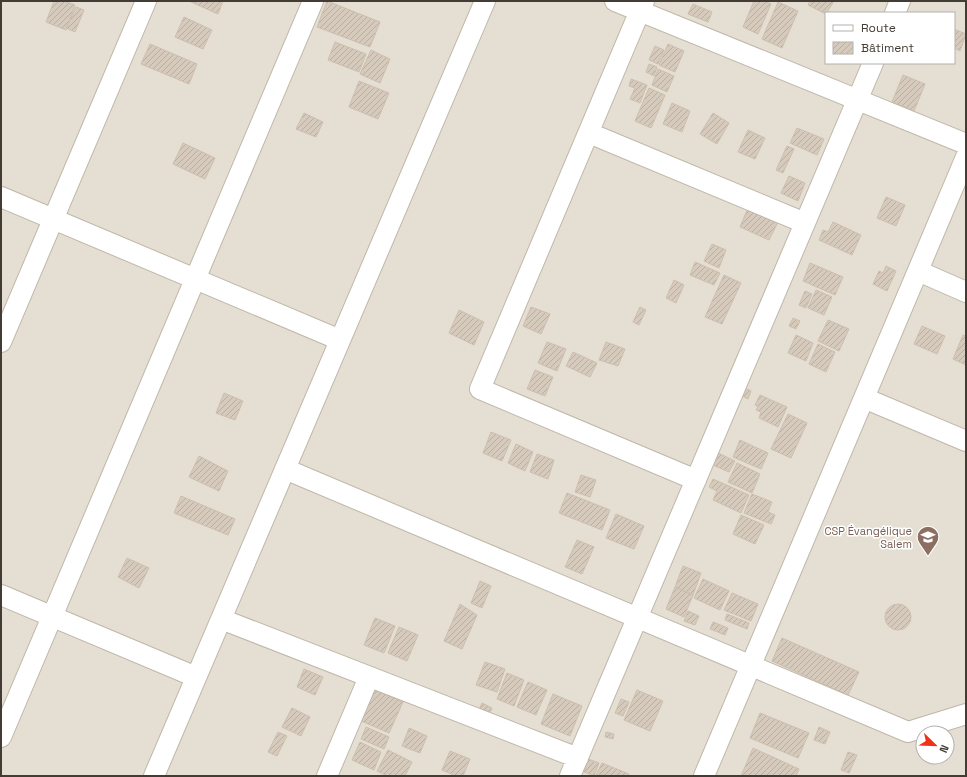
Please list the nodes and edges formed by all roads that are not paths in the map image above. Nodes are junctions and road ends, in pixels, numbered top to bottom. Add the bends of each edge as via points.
1 (146, 1) edge
2 (313, 1) edge
3 (485, 1) edge
4 (615, 1) edge
5 (900, 1) edge
6 (642, 6) edge
7 (895, 12) edge
8 (873, 64) edge
9 (858, 100) junction
10 (589, 133) junction
11 (966, 144) edge
12 (966, 158) edge
13 (1, 197) edge
14 (53, 219) junction
15 (805, 223) junction
16 (918, 271) junction
17 (195, 279) junction
18 (966, 292) edge
19 (340, 340) junction
20 (1, 342) edge
21 (864, 398) junction
22 (966, 441) edge
23 (285, 469) junction
24 (696, 480) junction
25 (1, 595) edge
26 (52, 616) junction
27 (637, 618) junction
28 (221, 619) junction
29 (750, 666) junction
30 (196, 677) junction
31 (369, 677) junction
32 (966, 714) edge
33 (1, 736) edge
34 (578, 758) junction
35 (154, 776) edge
36 (327, 776) edge
37 (570, 776) edge
38 (704, 776) edge

1 - 14 street
2 - 17 street
3 - 19 street
4 - 6 street
5 - 7 street
6 - 9 street
6 - 10 street
8 - 9 street
9 - 11 street
9 - 15 street
10 - 15 street
10 - 24 street via 480,389
12 - 16 street
13 - 14 street
14 - 17 street
14 - 20 street
15 - 24 street
16 - 18 street
16 - 21 street
17 - 19 street
17 - 26 street
19 - 23 street
21 - 22 street
21 - 29 street
23 - 27 street
23 - 28 street
24 - 27 street
25 - 26 street
26 - 30 street
26 - 33 street
27 - 29 street
27 - 34 street
28 - 30 street
28 - 31 street
29 - 32 street via 908,732
29 - 38 street
30 - 35 street
31 - 34 street
31 - 36 street
34 - 37 street

